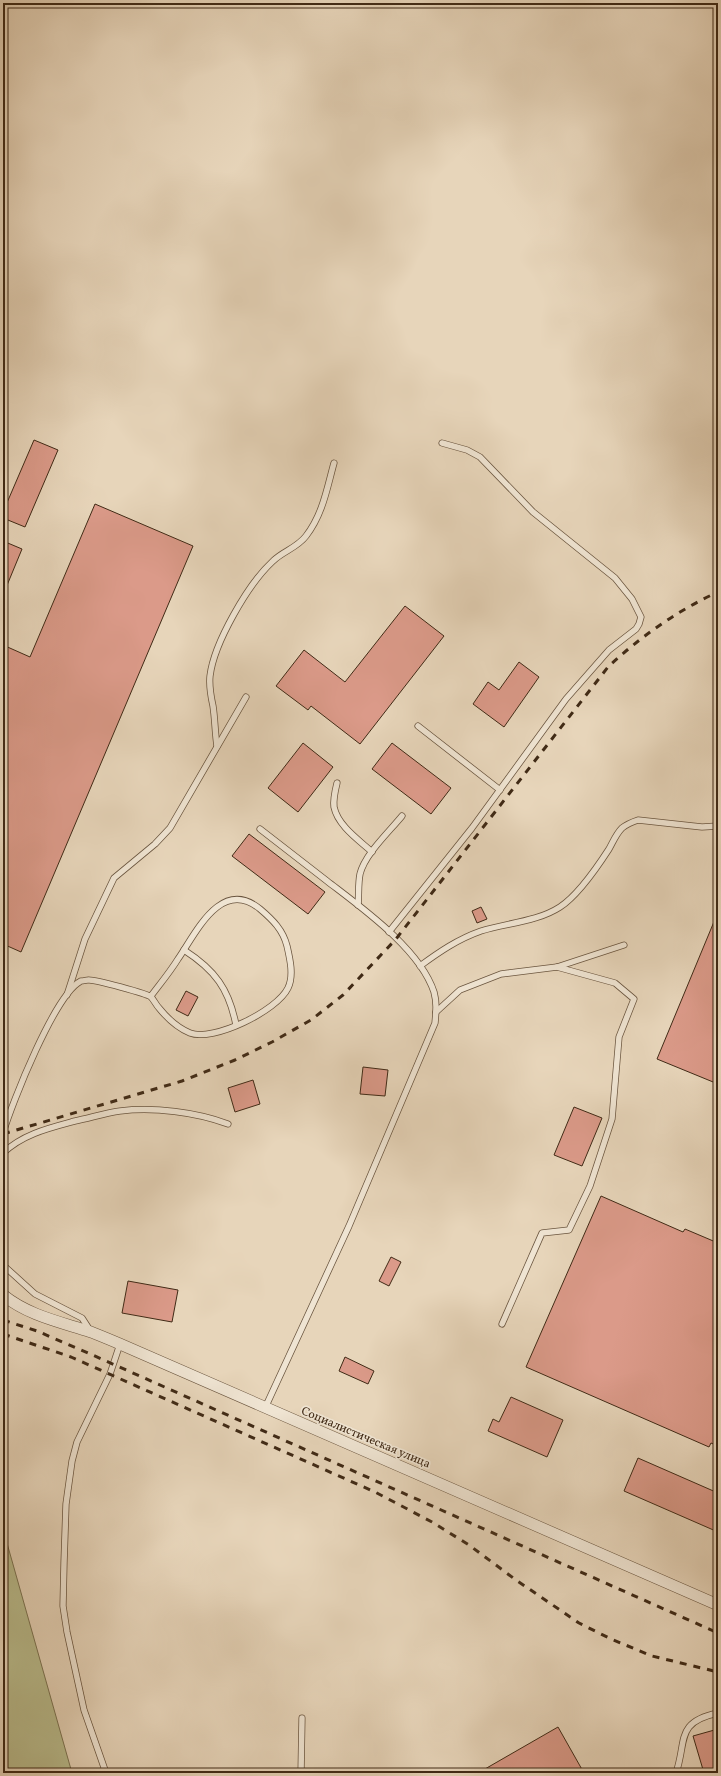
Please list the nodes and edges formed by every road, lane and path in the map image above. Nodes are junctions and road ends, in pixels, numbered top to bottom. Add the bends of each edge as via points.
1 (442, 443) dead end
2 (334, 463) dead end
3 (246, 697) dead end
4 (418, 726) dead end
5 (217, 746) junction
6 (337, 783) dead end
7 (500, 790) junction
8 (402, 816) dead end
9 (718, 826) edge
10 (260, 829) dead end
11 (372, 852) junction
12 (358, 905) junction
13 (389, 932) junction
14 (624, 945) dead end
15 (184, 950) junction
16 (420, 966) junction
17 (557, 967) junction
18 (151, 996) junction
19 (66, 997) junction
20 (436, 1012) junction
21 (236, 1025) junction
22 (228, 1124) dead end
23 (3, 1133) edge
24 (3, 1153) edge
25 (3, 1266) edge
26 (3, 1295) edge
27 (502, 1324) dead end
28 (91, 1332) junction
29 (120, 1344) junction
30 (265, 1408) junction
31 (718, 1605) edge
32 (718, 1713) edge
33 (302, 1718) dead end
34 (106, 1773) edge
35 (301, 1773) edge
36 (676, 1773) edge

1 - 7 lane via 467,450 480,457 534,512 615,578 632,599 641,617 636,629 610,650 566,699
2 - 5 lane via 322,508 313,526 296,546 279,555 262,571 230,622 216,651 210,678
3 - 5 lane
4 - 7 lane
5 - 19 lane via 170,828 155,844 120,871 112,882 85,939
6 - 11 lane via 334,808 338,816
7 - 13 lane
8 - 11 lane
9 - 16 lane via 702,827 638,820 630,823 622,828 595,869 560,907 533,918 480,931 450,945
10 - 12 lane
11 - 12 lane via 360,875
12 - 13 lane
13 - 16 lane
14 - 17 lane
15 - 18 lane
15 - 21 lane via 208,968 221,982
15 - 21 lane via 209,915 229,901 248,901 279,927 288,952 291,973 288,988 280,1000 265,1012
16 - 20 lane via 433,991
17 - 20 lane via 501,974 460,990
17 - 27 lane via 615,983 634,999 619,1037 612,1119 590,1186 569,1230 542,1233
18 - 19 lane via 87,979 80,982
18 - 21 lane via 166,1017 189,1033 205,1034
19 - 23 lane via 39,1042
20 - 30 lane via 435,1023 349,1226
22 - 24 lane via 211,1117 185,1112 118,1111 29,1135
25 - 28 lane via 35,1294 82,1318
26 - 28 street, Социалистическая улица via 20,1308 34,1314
28 - 29 street, Социалистическая улица
29 - 30 street, Социалистическая улица
29 - 34 lane via 110,1374 77,1442 72,1461 66,1504 64,1563 63,1606 67,1632 84,1710
30 - 31 street, Социалистическая улица
32 - 36 lane via 697,1720 686,1730
33 - 35 lane

